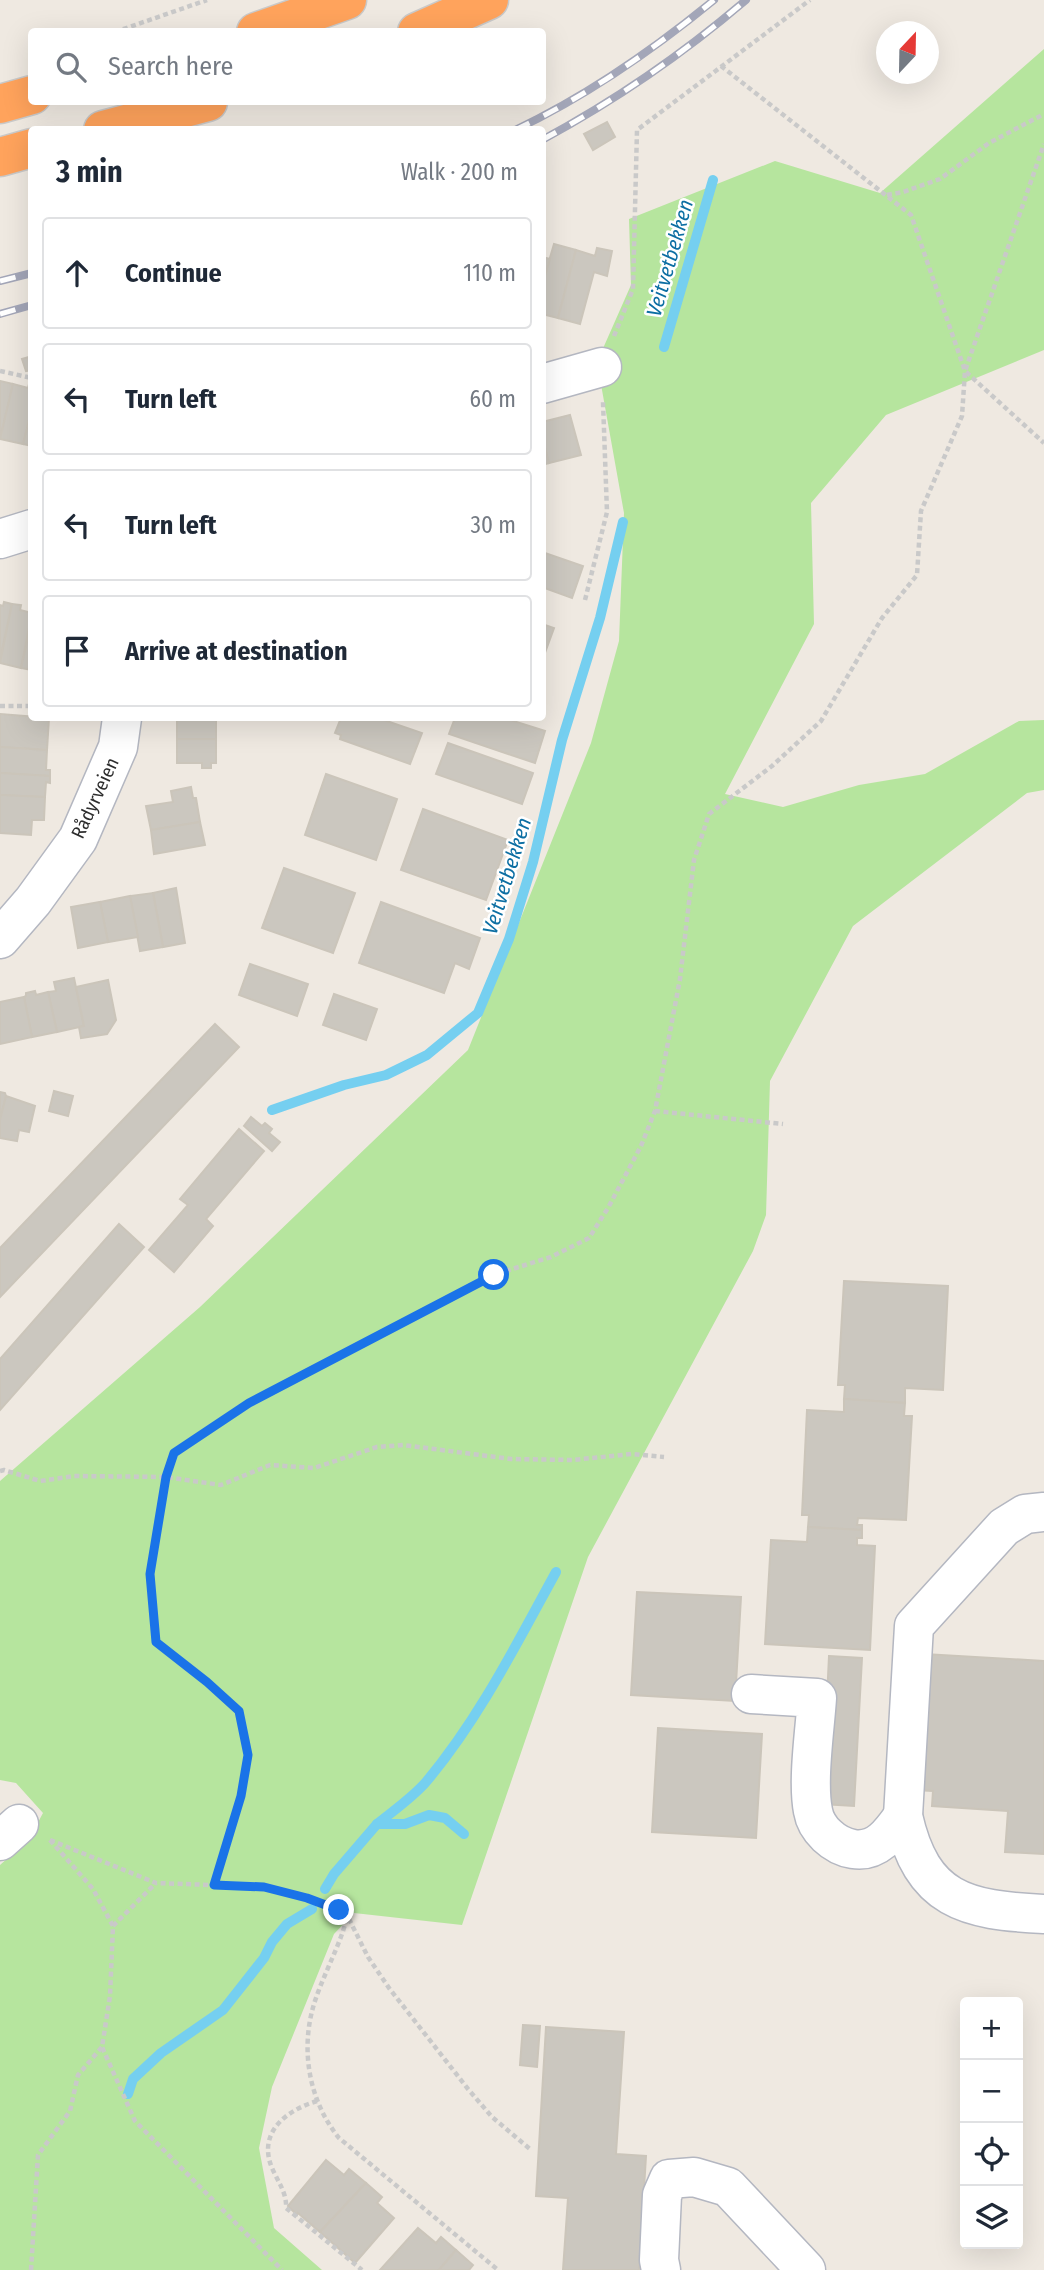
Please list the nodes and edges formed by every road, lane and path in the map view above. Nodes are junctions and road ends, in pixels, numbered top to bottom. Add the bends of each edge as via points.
1 (206, 0) edge
2 (346, 0) edge
3 (489, 0) edge
4 (810, 0) edge
5 (126, 28) edge
6 (267, 28) edge
7 (426, 28) edge
8 (722, 66) junction
9 (28, 96) edge
10 (0, 104) edge
11 (197, 105) edge
12 (1044, 114) edge
13 (118, 126) edge
14 (1044, 145) edge
15 (28, 149) edge
16 (0, 156) edge
17 (886, 195) junction
18 (602, 368) junction
19 (0, 370) edge
20 (965, 371) junction
21 (28, 377) edge
22 (546, 383) edge
23 (1044, 443) edge
24 (28, 530) edge
25 (0, 538) edge
26 (585, 600) dead end
27 (0, 706) edge
28 (28, 706) edge
29 (122, 721) edge
30 (0, 939) edge
31 (655, 1111) junction
32 (783, 1125) dead end
33 (664, 1457) dead end
34 (0, 1471) edge
35 (166, 1477) junction
36 (1044, 1512) edge
37 (751, 1693) dead end
38 (903, 1816) junction
39 (156, 1883) junction
40 (214, 1885) junction
41 (1044, 1914) edge
42 (348, 1917) junction
43 (113, 1926) junction
44 (102, 2047) junction
45 (317, 2101) junction
46 (530, 2149) dead end
47 (31, 2270) edge
48 (282, 2270) edge
49 (362, 2270) edge
50 (498, 2270) edge
51 (661, 2270) edge
52 (806, 2270) edge

1 - 5 path
2 - 6 highway
3 - 7 highway
4 - 8 path
8 - 17 path
8 - 18 path via 637,130 633,289
9 - 10 highway
11 - 13 highway
12 - 17 path via 989,143 940,179
14 - 20 path
15 - 16 highway
17 - 20 path via 911,215
18 - 22 street
18 - 26 path via 607,512
19 - 21 path
20 - 23 path
20 - 31 path via 962,416 921,511 917,575 882,618 821,721 709,814 694,860 680,979
24 - 25 street
27 - 28 path
29 - 30 street, Rådyrveien via 118,747 78,839
31 - 32 path
31 - 35 path via 641,1146 589,1238 551,1257 494,1275 249,1403 174,1453
33 - 35 path via 511,1458 403,1444 377,1447 314,1468 270,1465 221,1485
34 - 35 path via 40,1481 74,1476
35 - 40 path via 150,1574 156,1642 239,1711 248,1755 241,1796
36 - 38 street via 1025,1514 1004,1527 914,1626
37 - 38 street via 817,1698 813,1813 821,1830 837,1844 854,1850 874,1847
38 - 41 street via 921,1867 954,1898 979,1908
39 - 40 path
39 - 43 path
39 - 43 path via 50,1840 93,1889
40 - 42 path via 264,1887 307,1898
42 - 45 path via 314,2003 307,2036
42 - 46 path via 389,1988 468,2090
43 - 44 path
44 - 47 path via 78,2075 70,2111 38,2155
44 - 48 path via 135,2121
45 - 49 path via 289,2112 278,2122 268,2152 271,2166 287,2199 286,2208
45 - 50 path via 339,2138
51 - 52 street via 662,2196 669,2179 694,2177 728,2187

